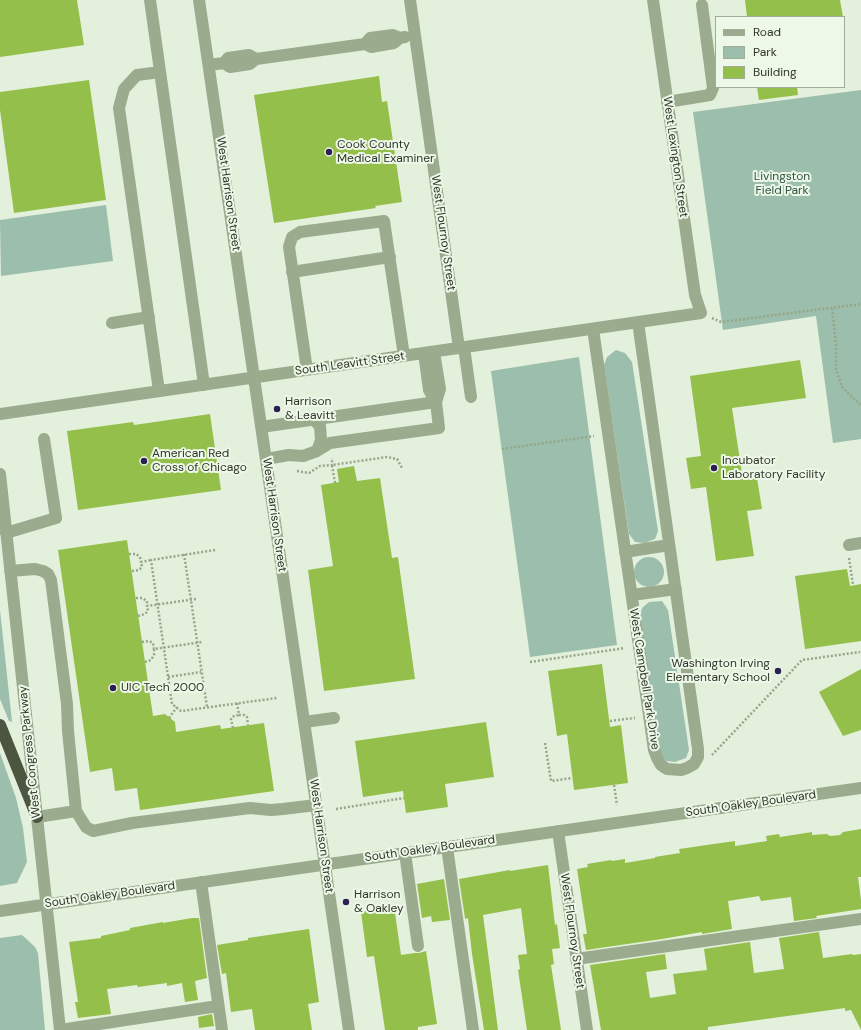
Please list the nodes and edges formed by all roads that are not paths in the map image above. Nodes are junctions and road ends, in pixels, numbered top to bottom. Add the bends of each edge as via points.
1 (150, 0) edge
2 (199, 0) edge
3 (410, 0) edge
4 (653, 0) edge
5 (702, 5) dead end
6 (415, 36) junction
7 (209, 65) junction
8 (160, 72) junction
9 (667, 102) junction
10 (390, 257) junction
11 (292, 272) junction
12 (701, 313) joint
13 (149, 317) junction
14 (638, 322) junction
15 (112, 323) dead end
16 (593, 329) junction
17 (462, 348) junction
18 (429, 352) junction
19 (404, 356) junction
20 (307, 370) junction
21 (254, 378) junction
22 (204, 385) junction
23 (159, 391) junction
24 (471, 397) dead end
25 (436, 402) junction
26 (0, 414) edge
27 (314, 419) junction
28 (262, 427) junction
29 (44, 439) dead end
30 (317, 451) junction
31 (266, 459) junction
32 (0, 474) edge
33 (6, 533) junction
34 (669, 545) junction
35 (625, 552) junction
36 (10, 571) junction
37 (676, 589) junction
38 (632, 596) junction
39 (334, 718) dead end
40 (304, 722) junction
41 (0, 725) edge
42 (861, 788) edge
43 (316, 805) junction
44 (76, 811) junction
45 (37, 817) junction
46 (558, 831) junction
47 (447, 847) junction
48 (405, 853) junction
49 (325, 864) junction
50 (201, 882) junction
51 (46, 903) junction
52 (0, 911) edge
53 (861, 919) edge
54 (418, 946) dead end
55 (576, 959) junction
56 (218, 1006) junction
57 (60, 1030) edge
58 (222, 1030) edge
59 (349, 1030) edge
60 (473, 1030) edge
61 (587, 1030) edge

1 - 8 street
2 - 7 street, West Harrison Street
3 - 6 street, West Flournoy Street
4 - 9 street, West Lexington Street
5 - 9 street via 713,88 710,95
6 - 7 street via 371,47 365,44 256,59 250,64 230,67 224,63
6 - 17 street, West Flournoy Street
7 - 21 street, West Harrison Street
8 - 13 street via 137,75 124,89 119,108
8 - 22 street
9 - 12 street, West Lexington Street via 695,295
10 - 11 street
10 - 11 street via 384,222 300,232 292,237 289,247
10 - 19 street
11 - 20 street
12 - 14 street, South Leavitt Street
13 - 15 street
13 - 23 street
14 - 16 street, South Leavitt Street
14 - 34 street, West Campbell Park Drive
16 - 17 street, South Leavitt Street
16 - 35 street, West Campbell Park Drive
17 - 18 street, South Leavitt Street
17 - 24 street, West Flournoy Street
18 - 19 street, South Leavitt Street
18 - 25 street via 429,390
19 - 20 street, South Leavitt Street
20 - 21 street, South Leavitt Street
21 - 22 street, South Leavitt Street
21 - 28 street, West Harrison Street
22 - 23 street, South Leavitt Street
23 - 26 street, South Leavitt Street
25 - 27 street
25 - 30 street via 439,428 330,443
27 - 28 street
27 - 30 street via 320,426 322,440
28 - 31 street, West Harrison Street
29 - 33 street via 56,518
30 - 31 street via 303,456 289,455
31 - 40 street, West Harrison Street
32 - 33 street, West Congress Parkway
33 - 36 street, West Congress Parkway
34 - 35 street
34 - 37 street, West Campbell Park Drive
35 - 38 street, West Campbell Park Drive
36 - 44 street via 35,569 48,574 51,580
36 - 45 street, West Congress Parkway
37 - 38 street, West Campbell Park Drive
37 - 38 street, West Campbell Park Drive via 698,749 698,757 694,764 681,770 668,769 656,758
39 - 40 street
40 - 43 street, West Harrison Street
41 - 45 highway
42 - 46 street, South Oakley Boulevard
43 - 44 street via 270,810 250,808 132,823 93,831 86,827
43 - 49 street, West Harrison Street
44 - 45 street
45 - 51 street, West Congress Parkway
46 - 47 street, South Oakley Boulevard
46 - 55 street, West Flournoy Street
47 - 48 street, South Oakley Boulevard
47 - 60 street
48 - 49 street, South Oakley Boulevard
48 - 54 street
49 - 50 street, South Oakley Boulevard
49 - 59 street, West Harrison Street
50 - 51 street, South Oakley Boulevard
50 - 56 street
51 - 52 street, South Oakley Boulevard
51 - 57 street, West Congress Parkway
53 - 55 street
55 - 61 street, West Flournoy Street
56 - 57 street
56 - 58 street

